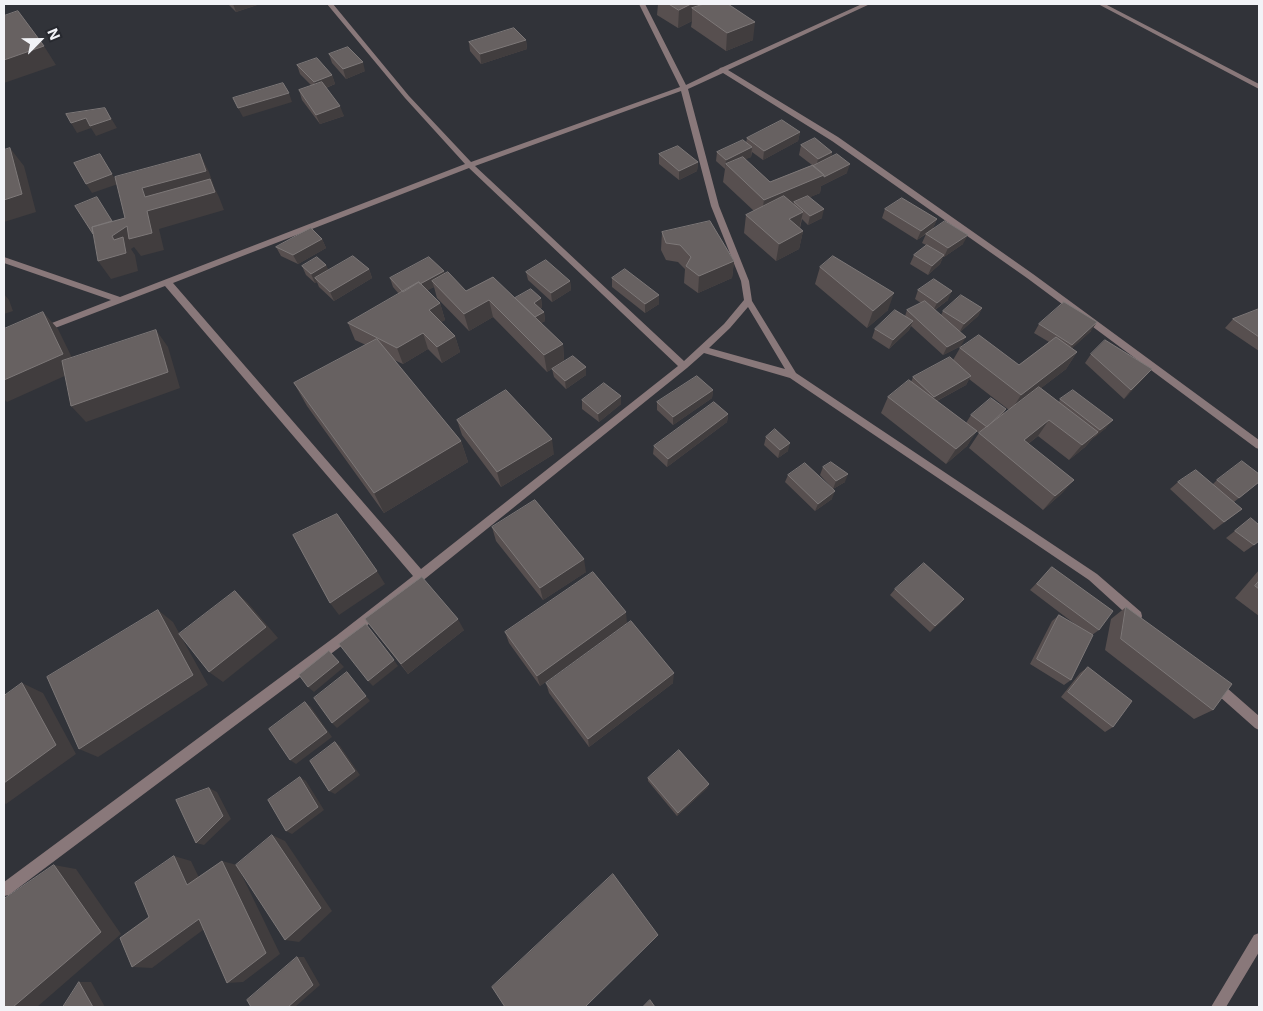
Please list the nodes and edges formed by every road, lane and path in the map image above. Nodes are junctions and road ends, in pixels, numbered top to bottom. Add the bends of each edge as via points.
1 (330, 4) edge
2 (642, 4) edge
3 (867, 4) edge
4 (1101, 4) edge
5 (722, 69) junction
6 (1259, 87) edge
7 (684, 88) junction
8 (470, 165) junction
9 (4, 260) edge
10 (167, 282) junction
11 (120, 300) junction
12 (748, 301) junction
13 (30, 335) edge
14 (703, 349) junction
15 (684, 366) junction
16 (793, 375) junction
17 (1259, 445) edge
18 (420, 576) junction
19 (1143, 622) edge
20 (1208, 679) edge
21 (1259, 724) edge
22 (4, 890) edge
23 (1259, 940) edge
24 (1218, 1007) edge

1 - 8 street via 407,97
2 - 7 street
3 - 5 street
4 - 6 street
5 - 7 street
5 - 17 street via 835,139 1014,264
7 - 8 street
7 - 12 street via 715,206 745,281
8 - 10 street
8 - 15 street
9 - 11 street
10 - 11 street
10 - 18 street
11 - 13 street
12 - 14 street
12 - 16 street
14 - 15 street
14 - 16 street
15 - 18 street
16 - 19 street via 1093,577
18 - 22 street via 340,640
20 - 21 street
23 - 24 street

